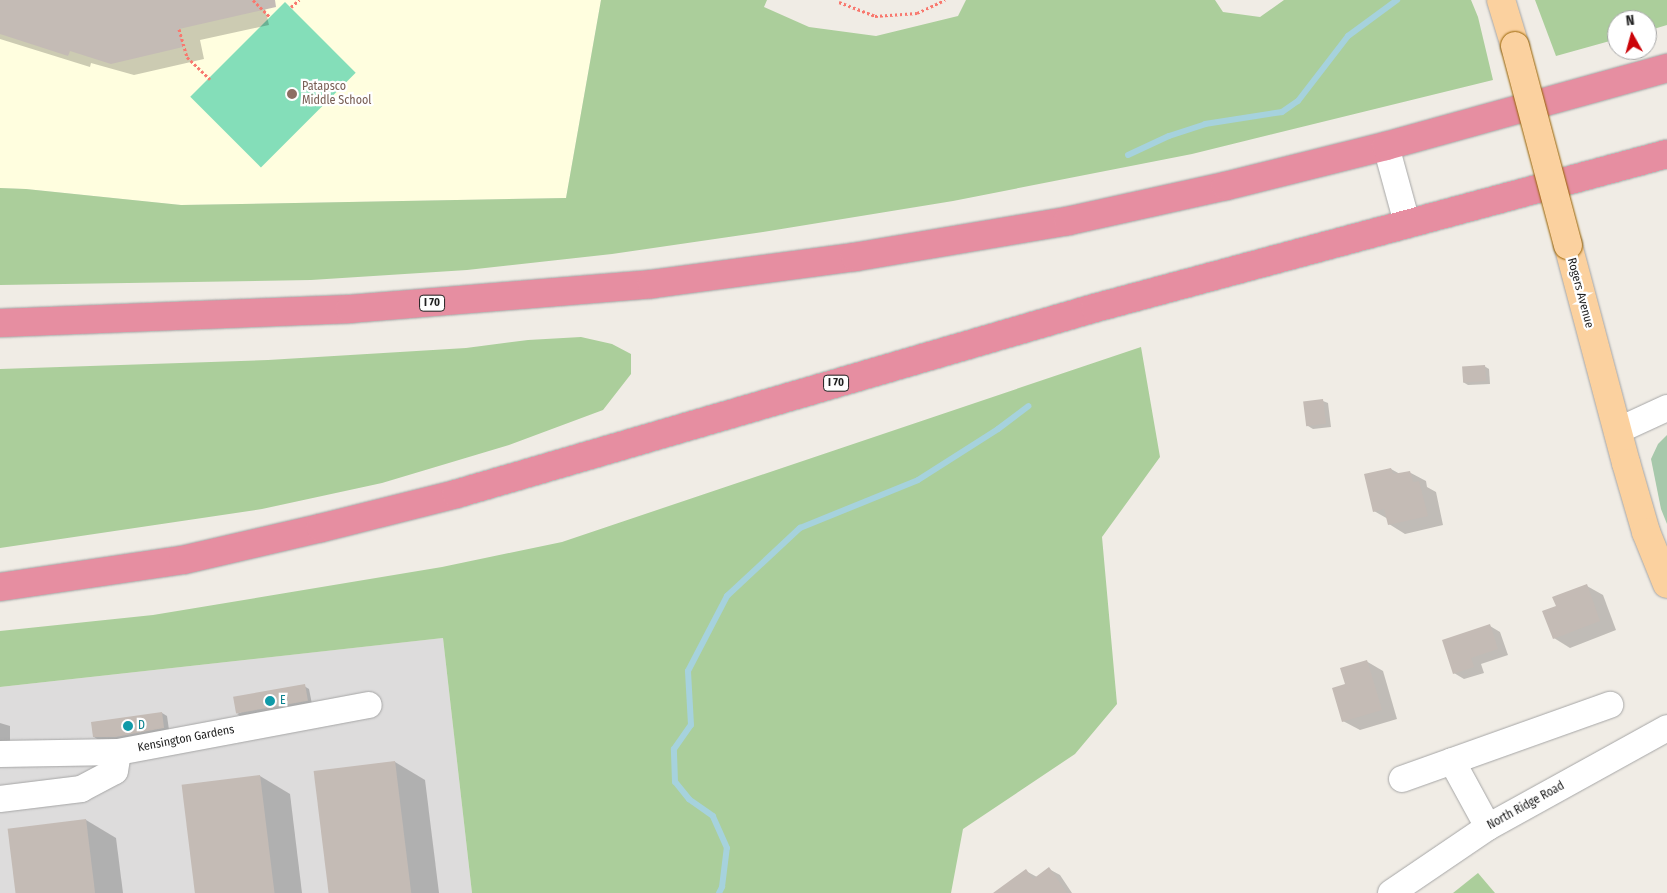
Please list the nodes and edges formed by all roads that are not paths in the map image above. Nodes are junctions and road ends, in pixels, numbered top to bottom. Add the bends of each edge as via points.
1 (1501, 0) edge
2 (1667, 68) edge
3 (1386, 146) junction
4 (1667, 154) edge
5 (1407, 223) junction
6 (176, 318) junction
7 (0, 323) edge
8 (0, 336) edge
9 (1667, 408) edge
10 (1618, 431) junction
11 (1660, 546) edge
12 (1667, 584) edge
13 (0, 587) edge
14 (369, 704) dead end
15 (1610, 705) dead end
16 (1667, 728) edge
17 (118, 752) junction
18 (0, 754) edge
19 (1452, 762) junction
20 (1402, 779) dead end
21 (0, 799) edge
22 (1488, 827) junction
23 (1391, 893) edge

1 - 10 main road, Rogers Avenue, bridge
2 - 3 highway, I 70
3 - 5 street
3 - 6 highway, I 70 via 1068,221 855,257 652,284 350,309
4 - 5 highway, I 70
5 - 13 highway, I 70 via 1095,308 398,508 183,560
6 - 7 highway, I 70
6 - 8 highway
9 - 10 street
10 - 11 main road, Rogers Avenue
11 - 12 main road, Rogers Avenue
14 - 17 street, Kensington Gardens
15 - 19 street
16 - 22 street, North Ridge Road
17 - 18 street, Kensington Gardens
17 - 21 street via 115,771 82,789
19 - 20 street
19 - 22 street
22 - 23 street, North Ridge Road

